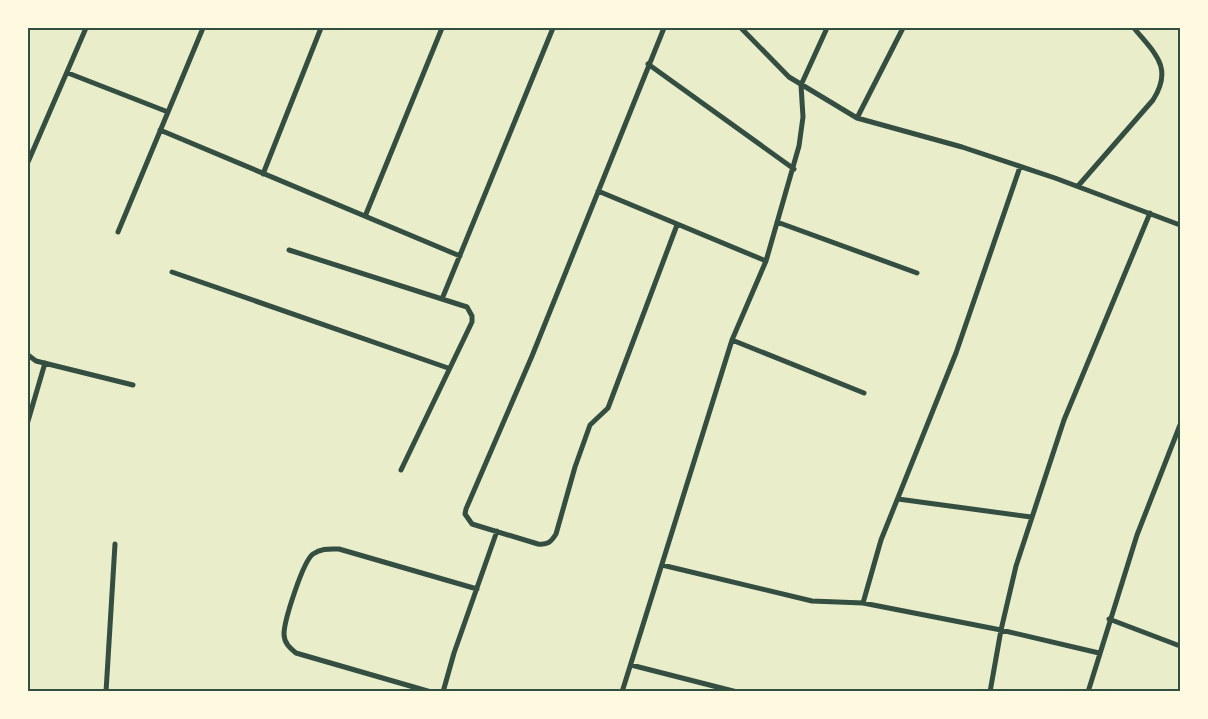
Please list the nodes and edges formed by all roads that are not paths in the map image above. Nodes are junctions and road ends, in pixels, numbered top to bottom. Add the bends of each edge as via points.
1 (86, 28) edge
2 (203, 28) edge
3 (321, 28) edge
4 (442, 28) edge
5 (553, 28) edge
6 (664, 28) edge
7 (741, 28) edge
8 (827, 28) edge
9 (903, 28) edge
10 (1134, 28) edge
11 (648, 64) junction
12 (68, 73) junction
13 (801, 85) junction
14 (168, 112) junction
15 (857, 118) junction
16 (160, 130) junction
17 (28, 162) edge
18 (1020, 167) junction
19 (794, 169) junction
20 (263, 174) junction
21 (1078, 186) junction
22 (598, 191) junction
23 (1150, 213) junction
24 (366, 214) junction
25 (778, 222) junction
26 (677, 225) junction
27 (1180, 225) edge
28 (118, 232) dead end
29 (288, 250) dead end
30 (460, 256) junction
31 (766, 261) junction
32 (172, 272) dead end
33 (917, 273) dead end
34 (442, 299) junction
35 (732, 340) junction
36 (28, 355) edge
37 (45, 363) junction
38 (448, 368) junction
39 (133, 385) dead end
40 (864, 393) dead end
41 (28, 421) edge
42 (1180, 424) edge
43 (401, 470) dead end
44 (898, 499) junction
45 (1031, 517) junction
46 (497, 531) junction
47 (115, 544) dead end
48 (662, 565) junction
49 (477, 589) junction
50 (863, 603) junction
51 (1109, 619) junction
52 (1001, 630) junction
53 (1180, 646) edge
54 (1099, 653) junction
55 (631, 665) junction
56 (106, 692) edge
57 (431, 692) edge
58 (443, 692) edge
59 (622, 692) edge
60 (737, 692) edge
61 (990, 692) edge
62 (1088, 692) edge

1 - 12 street
2 - 14 street
3 - 20 street
4 - 24 street
5 - 30 street
6 - 11 street
7 - 13 street
8 - 13 street
9 - 15 street
10 - 21 street via 1161,61 1160,88
11 - 19 street
11 - 22 street
12 - 14 street
12 - 17 street
13 - 15 street
13 - 19 street via 803,117
14 - 16 street
15 - 18 street
16 - 20 street
16 - 28 street
18 - 21 street
18 - 44 street via 956,353
19 - 25 street
20 - 24 street
21 - 23 street
22 - 26 street
22 - 46 street via 466,509 465,514 472,524
23 - 27 street
23 - 45 street via 1064,420
24 - 30 street
25 - 31 street
25 - 33 street
26 - 31 street
26 - 46 street via 608,408 594,420 574,467 556,534 546,545
29 - 34 street
30 - 34 street
31 - 35 street
32 - 38 street
34 - 38 street via 466,308 472,316 472,322
35 - 40 street
35 - 48 street
36 - 37 street
37 - 39 street
37 - 41 street
38 - 43 street
42 - 51 street
44 - 45 street
44 - 50 street via 881,540
45 - 52 street
46 - 49 street
47 - 56 street
48 - 50 street via 799,598
48 - 55 street
49 - 57 street via 339,549 324,548 312,554 305,564 286,621 284,636 287,646 296,653
49 - 58 street
50 - 52 street
51 - 53 street
51 - 54 street
52 - 54 street
52 - 61 street
54 - 62 street
55 - 59 street
55 - 60 street

